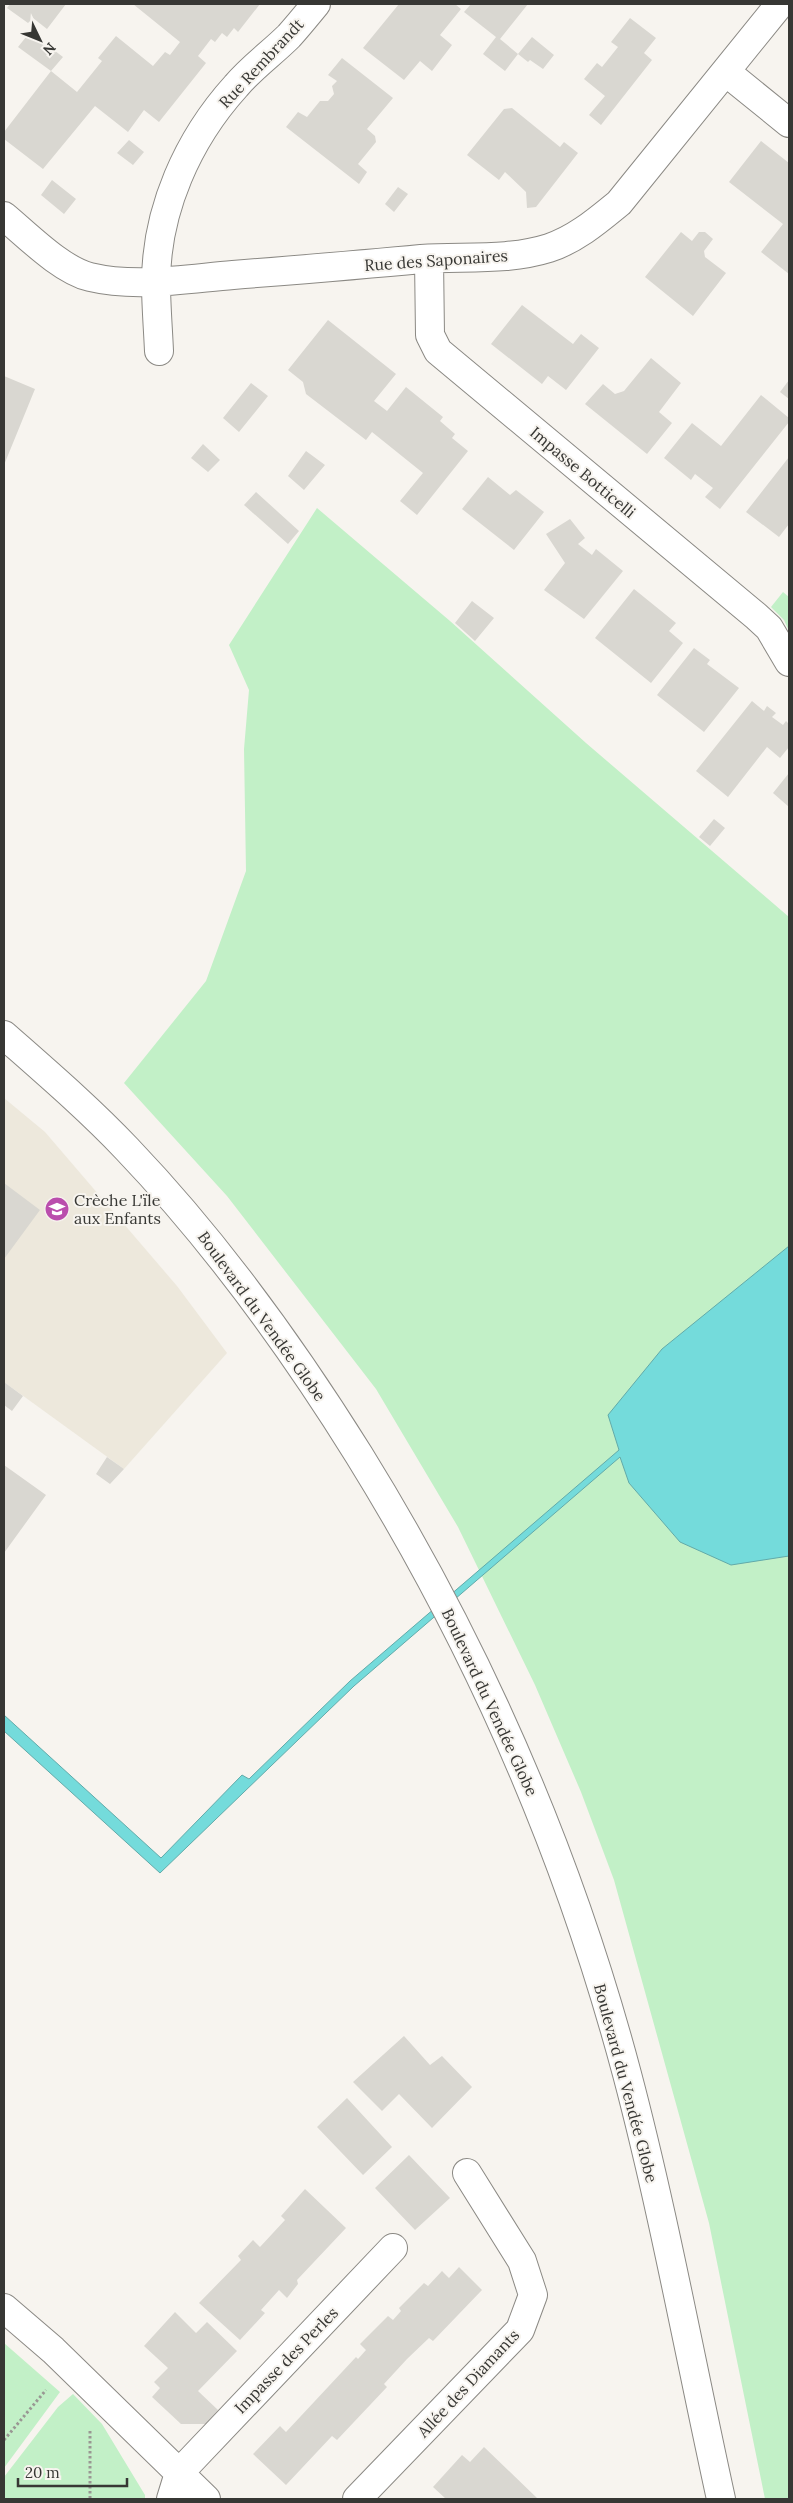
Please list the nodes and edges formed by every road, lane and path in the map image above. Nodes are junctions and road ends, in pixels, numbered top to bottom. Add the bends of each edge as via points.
1 (316, 4) edge
2 (780, 4) edge
3 (726, 72) junction
4 (789, 123) edge
5 (4, 216) edge
6 (429, 259) junction
7 (156, 282) junction
8 (159, 351) dead end
9 (789, 662) edge
10 (4, 1035) edge
11 (467, 2173) dead end
12 (393, 2248) dead end
13 (4, 2308) edge
14 (67, 2364) junction
15 (89, 2386) junction
16 (4, 2440) edge
17 (179, 2473) junction
18 (90, 2499) edge
19 (171, 2499) edge
20 (206, 2499) edge
21 (357, 2499) edge
22 (720, 2499) edge

1 - 7 street, Rue Rembrandt via 216,110 179,172 167,205
2 - 3 street, Rue des Saponaires
3 - 4 street
3 - 6 street, Rue des Saponaires via 619,204 590,227 567,241 531,253
5 - 7 street, Rue des Saponaires via 64,264 88,276
6 - 7 street, Rue des Saponaires
6 - 9 street, Impasse Botticelli via 430,335 438,351 756,616 768,628
7 - 8 street, Rue Rembrandt
10 - 22 street, Boulevard du Vendée Globe via 65,1088 128,1150 203,1236 258,1306 315,1386 375,1480 461,1634 548,1832 609,2012 642,2136
11 - 21 street, Allée des Diamants via 522,2261 533,2295 520,2330
12 - 17 street, Impasse des Perles
13 - 14 street
14 - 15 street
14 - 16 path
15 - 17 street
15 - 18 path
17 - 19 street
17 - 20 street

